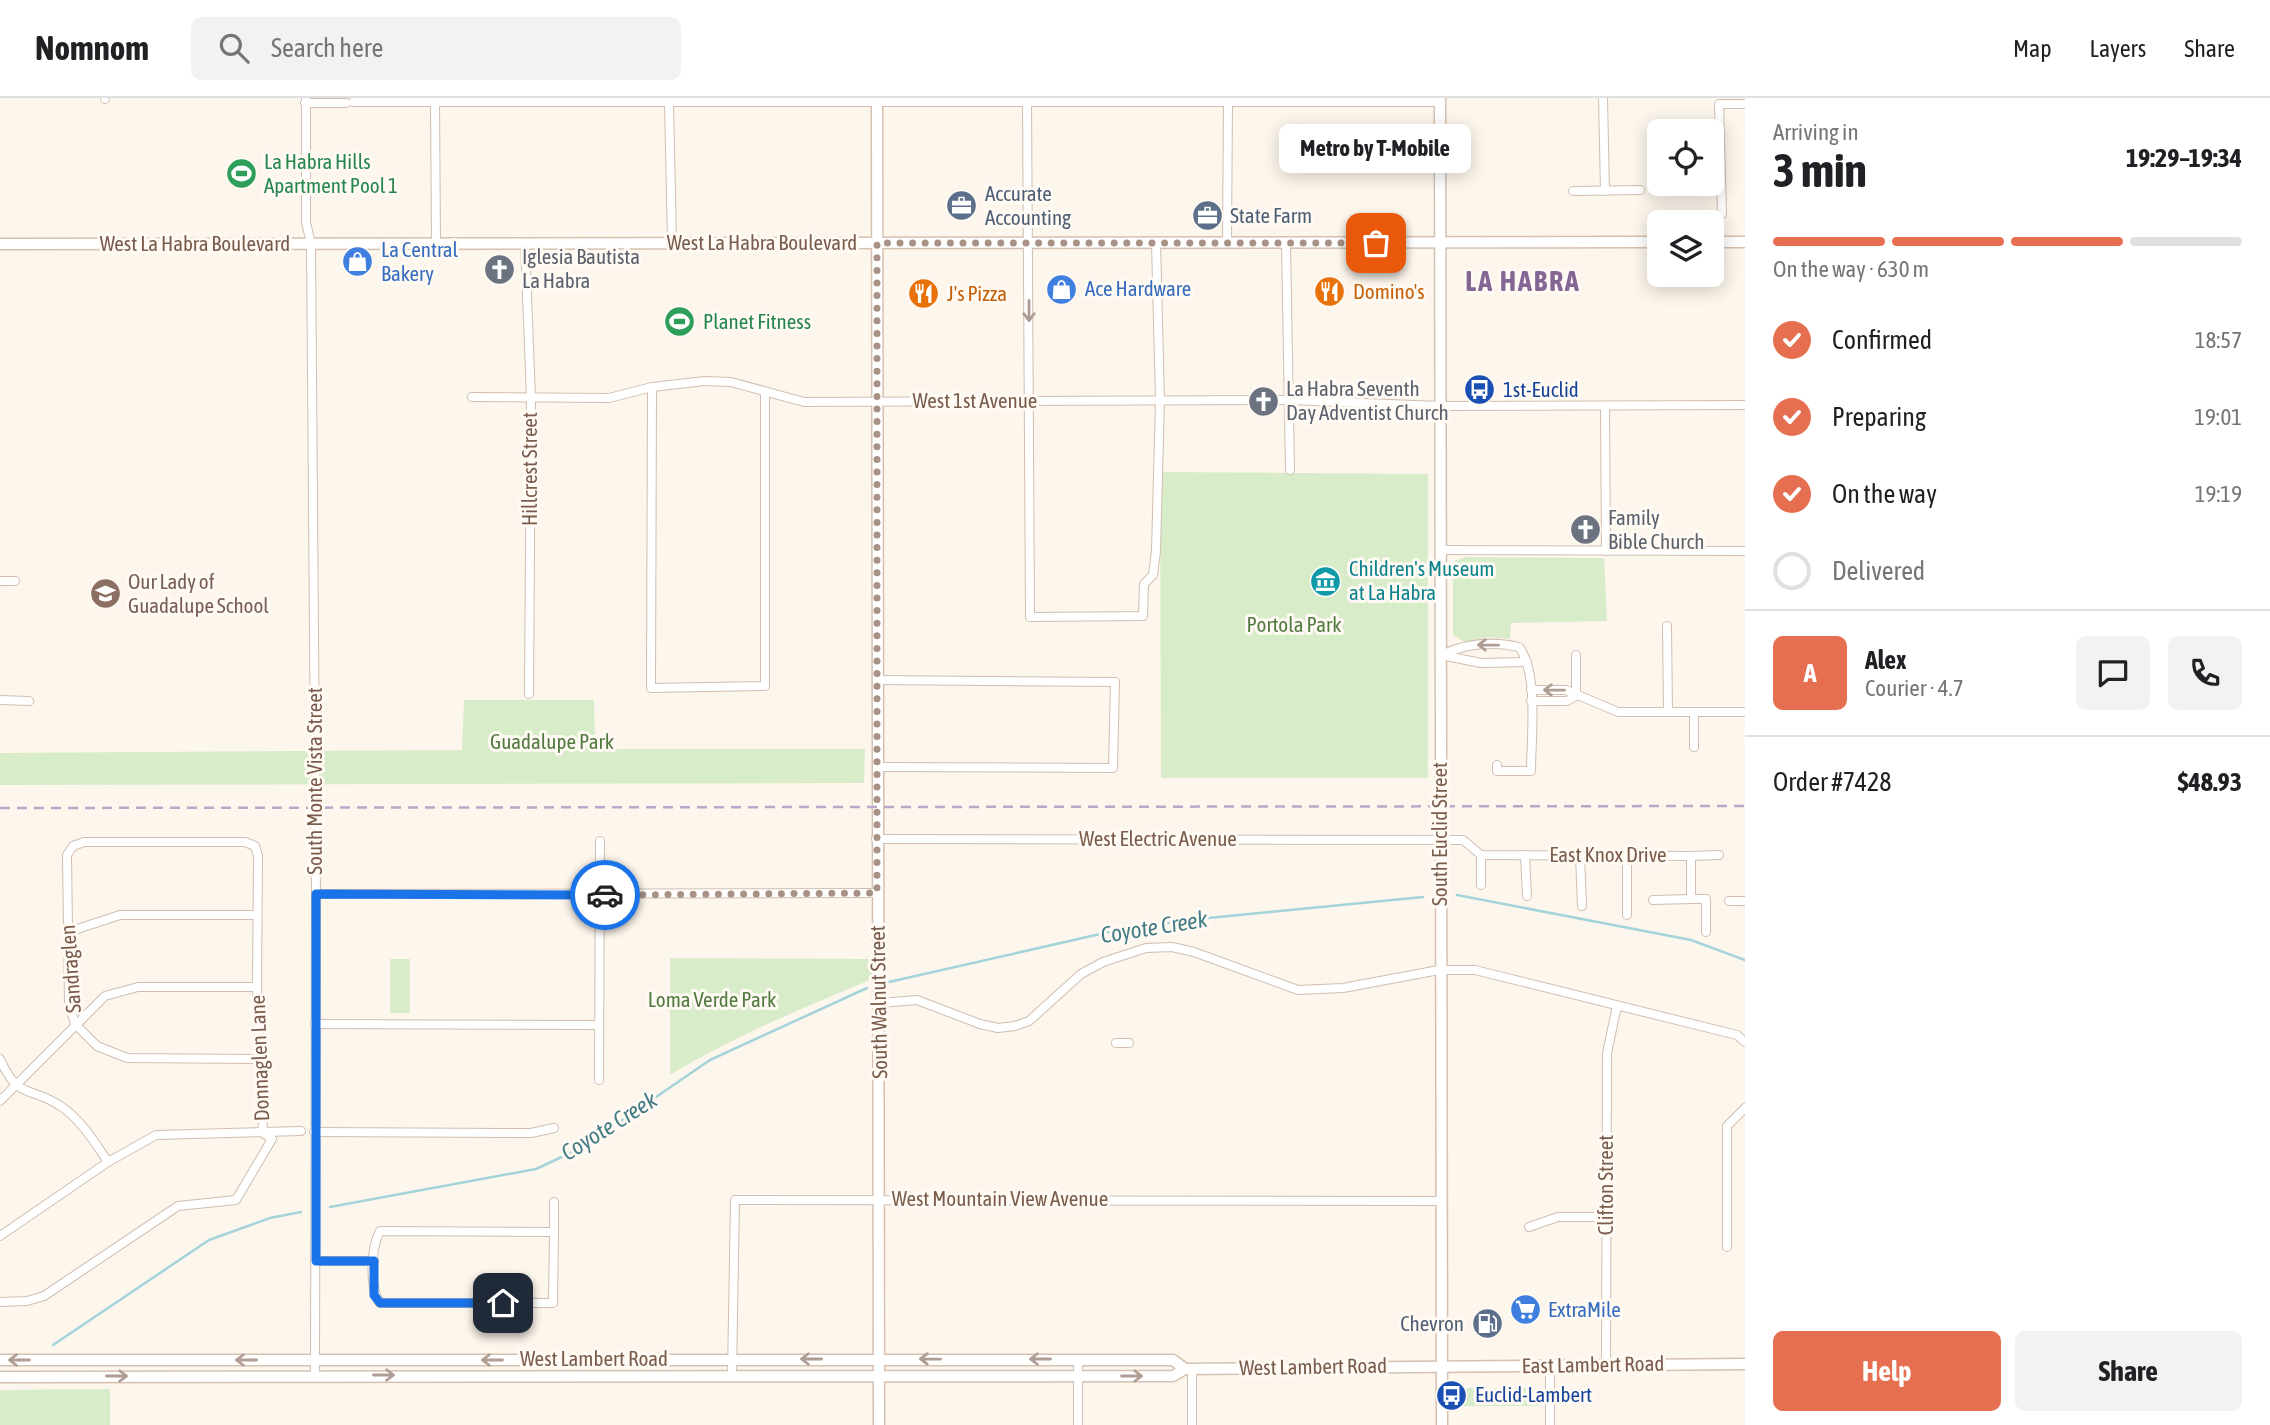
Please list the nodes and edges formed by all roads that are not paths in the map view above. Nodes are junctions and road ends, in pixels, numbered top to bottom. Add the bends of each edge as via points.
1 (1603, 98) edge
2 (306, 100) edge
3 (435, 100) edge
4 (877, 100) edge
5 (1027, 100) edge
6 (1228, 100) edge
7 (1440, 100) edge
8 (669, 102) junction
9 (1745, 104) edge
10 (1640, 190) dead end
11 (1573, 191) dead end
12 (1605, 191) junction
13 (1722, 210) edge
14 (1647, 242) edge
15 (1724, 242) edge
16 (1745, 242) edge
17 (672, 243) junction
18 (877, 243) junction
19 (1028, 243) junction
20 (1156, 243) junction
21 (1227, 243) junction
22 (1286, 243) junction
23 (1440, 243) junction
24 (0, 244) edge
25 (311, 244) junction
26 (436, 244) junction
27 (525, 244) junction
28 (653, 387) junction
29 (765, 393) junction
30 (472, 397) dead end
31 (531, 398) junction
32 (1160, 400) junction
33 (1288, 400) junction
34 (877, 401) junction
35 (1029, 401) junction
36 (1745, 405) edge
37 (1440, 406) junction
38 (1605, 407) junction
39 (1290, 470) dead end
40 (1442, 550) junction
41 (1606, 551) junction
42 (1745, 551) edge
43 (0, 581) edge
44 (15, 581) dead end
45 (1667, 626) dead end
46 (1441, 654) junction
47 (1576, 655) dead end
48 (1527, 662) junction
49 (877, 680) junction
50 (1531, 690) junction
51 (529, 694) dead end
52 (1576, 696) junction
53 (0, 700) edge
54 (29, 701) dead end
55 (1531, 701) junction
56 (1668, 712) junction
57 (1694, 712) junction
58 (1745, 712) edge
59 (1694, 747) dead end
60 (1497, 765) dead end
61 (877, 767) junction
62 (876, 839) junction
63 (1440, 839) junction
64 (600, 841) dead end
65 (73, 846) joint
66 (1481, 855) junction
67 (1525, 855) junction
68 (1580, 855) junction
69 (1719, 855) dead end
70 (1626, 856) junction
71 (1691, 856) junction
72 (1481, 885) dead end
73 (877, 893) junction
74 (316, 894) junction
75 (599, 895) junction
76 (1527, 896) dead end
77 (1691, 899) junction
78 (1653, 900) dead end
79 (1729, 901) dead end
80 (1745, 901) edge
81 (1582, 906) dead end
82 (257, 915) junction
83 (1627, 915) dead end
84 (68, 932) junction
85 (1706, 932) dead end
86 (1440, 970) junction
87 (257, 987) junction
88 (880, 1003) junction
89 (1617, 1006) junction
90 (75, 1024) junction
91 (315, 1024) junction
92 (599, 1024) junction
93 (1116, 1042) dead end
94 (1129, 1042) dead end
95 (1745, 1042) edge
96 (0, 1059) edge
97 (258, 1059) junction
98 (599, 1080) dead end
99 (16, 1087) junction
100 (0, 1101) edge
101 (1745, 1108) edge
102 (554, 1128) dead end
103 (301, 1131) dead end
104 (314, 1132) junction
105 (263, 1133) junction
106 (108, 1162) junction
107 (879, 1199) junction
108 (1440, 1201) junction
109 (554, 1202) dead end
110 (1606, 1217) junction
111 (1529, 1227) dead end
112 (554, 1232) junction
113 (0, 1236) edge
114 (1727, 1247) dead end
115 (316, 1261) junction
116 (374, 1261) junction
117 (0, 1302) edge
118 (732, 1359) junction
119 (879, 1359) junction
120 (0, 1360) edge
121 (315, 1360) junction
122 (1078, 1360) junction
123 (1606, 1364) junction
124 (1745, 1364) edge
125 (1550, 1365) junction
126 (1441, 1366) junction
127 (1188, 1368) junction
128 (732, 1375) junction
129 (315, 1376) junction
130 (879, 1376) junction
131 (1078, 1376) junction
132 (0, 1377) edge
133 (879, 1425) edge
134 (1078, 1425) edge
135 (1192, 1425) edge
136 (1441, 1425) edge
137 (1550, 1425) edge

1 - 12 street
2 - 3 street
2 - 25 street, South Monte Vista Street via 306,222
3 - 8 street
3 - 26 street
4 - 5 street
4 - 8 street
4 - 18 main road, South Walnut Street
5 - 6 street
5 - 19 street
6 - 7 street
6 - 21 street
7 - 23 main road, South Euclid Street
8 - 17 street
9 - 13 street via 1719,104
10 - 12 street
11 - 12 street
14 - 23 main road, West La Habra Boulevard
15 - 16 main road
17 - 18 main road, West La Habra Boulevard
17 - 27 main road, West La Habra Boulevard
18 - 19 main road, West La Habra Boulevard
18 - 34 main road, South Walnut Street
19 - 20 main road, West La Habra Boulevard
19 -> 35 street
20 - 21 main road, West La Habra Boulevard
20 - 32 street
21 - 22 main road, West La Habra Boulevard
22 - 23 main road, West La Habra Boulevard
22 - 33 street
23 - 37 main road, South Euclid Street
24 - 25 main road, West La Habra Boulevard
25 - 26 main road, West La Habra Boulevard
25 - 74 street, South Monte Vista Street
26 - 27 main road, West La Habra Boulevard
27 - 31 street, Hillcrest Street
28 - 29 street, West 1st Avenue via 731,382
28 - 29 street via 651,688 765,686
28 - 31 street, West 1st Avenue via 610,398
29 - 34 street, West 1st Avenue via 804,402
30 - 31 street, West 1st Avenue
31 - 51 street, Hillcrest Street
32 - 33 street, West 1st Avenue
32 - 35 street, West 1st Avenue
32 - 35 street via 1156,551 1153,575 1144,584 1143,616 1030,617
33 - 37 street, West 1st Avenue
33 - 39 street
34 - 35 street, West 1st Avenue
34 - 49 main road, South Walnut Street
36 - 38 street, West 1st Avenue
37 - 38 street, West 1st Avenue
37 - 40 main road, South Euclid Street
38 - 41 street
40 - 41 street
40 - 46 main road, South Euclid Street
41 - 42 street
43 - 44 street
45 - 56 street
46 - 48 street via 1481,663
48 -> 46 street via 1519,647 1513,646 1460,646
46 - 63 main road, South Euclid Street
47 - 52 street
48 - 50 street
49 - 61 main road, South Walnut Street
49 - 61 street via 1115,682 1113,768
52 -> 50 street via 1566,690
50 - 55 street
52 - 55 street via 1567,701
52 - 56 street via 1618,712
53 - 54 street
55 - 60 street via 1531,771 1497,771
56 - 57 street
57 - 58 street
57 - 59 street
61 - 62 main road, South Walnut Street
62 - 63 street, West Electric Avenue
62 - 73 main road, South Walnut Street
63 - 66 street, East Knox Drive via 1463,839
63 - 86 main road, South Euclid Street
64 - 75 street
65 - 82 street, Donnaglen Lane via 84,842 245,842 255,846 258,856
65 - 84 street, Sandraglen via 67,855
66 - 67 street, East Knox Drive
66 - 72 street
67 - 68 street, East Knox Drive
67 - 76 street
68 - 70 street, East Knox Drive
68 - 81 street
69 - 71 street
70 - 71 street, East Knox Drive
70 - 83 street
71 - 77 street, East Knox Drive
73 - 75 street
73 - 88 main road, South Walnut Street
74 - 75 street
74 - 91 street, South Monte Vista Street
75 - 92 street
77 - 78 street
77 - 85 street via 1706,899
79 - 80 street
82 - 84 street via 120,915
82 - 87 street, Donnaglen Lane
84 - 90 street, Sandraglen via 69,1003
86 - 88 street via 1343,988 1298,990 1194,952 1146,948 1082,974 1029,1021 1015,1026 980,1024 917,1000
86 - 89 street via 1475,970
86 - 108 main road, South Euclid Street
87 - 90 street via 138,987 105,996
87 - 97 street, Donnaglen Lane
88 - 107 main road, South Walnut Street
89 - 95 street via 1737,1035
89 - 110 street, Clifton Street via 1607,1053
90 - 97 street, Sandraglen via 97,1046 127,1058
90 - 99 street
91 - 92 street
91 - 104 street, South Monte Vista Street
92 - 98 street
93 - 94 street
96 - 99 street
97 - 105 street, Donnaglen Lane
99 - 100 street
99 - 106 street via 68,1112
101 - 114 street via 1727,1126
102 - 104 street via 531,1133
103 - 105 street
104 - 115 street, South Monte Vista Street
105 - 106 street via 156,1135
105 - 117 street, Donnaglen Lane via 272,1139 236,1200 178,1206 44,1296
106 - 113 street
107 - 108 street, West Mountain View Avenue
107 - 118 street, West Mountain View Avenue via 735,1200
107 - 119 main road, South Walnut Street
108 - 126 main road, South Euclid Street
109 - 112 street
110 - 111 street via 1558,1217
110 - 123 street, Clifton Street
112 - 116 street via 380,1231
112 - 116 street via 553,1303 380,1303 374,1295
115 - 116 street
115 - 121 street, South Monte Vista Street
119 -> 118 main road, West Lambert Road
118 -> 121 main road, West Lambert Road
118 - 128 street, West Mountain View Avenue
122 -> 119 main road, West Lambert Road
119 - 130 main road, South Walnut Street
121 -> 120 main road, West Lambert Road
121 - 129 street, South Monte Vista Street
122 - 127 main road, West Lambert Road via 1173,1360
122 - 131 street
123 - 124 main road, East Lambert Road
123 - 125 main road, East Lambert Road
125 - 126 main road, East Lambert Road
125 - 137 street
126 - 127 main road, West Lambert Road
126 - 136 main road, South Euclid Street
131 -> 127 main road, West Lambert Road via 1173,1376
127 - 135 street
129 -> 128 main road, West Lambert Road
128 - 130 main road, West Lambert Road
132 -> 129 main road, West Lambert Road
130 - 131 main road, West Lambert Road
130 - 133 main road, South Walnut Street
131 - 134 street

